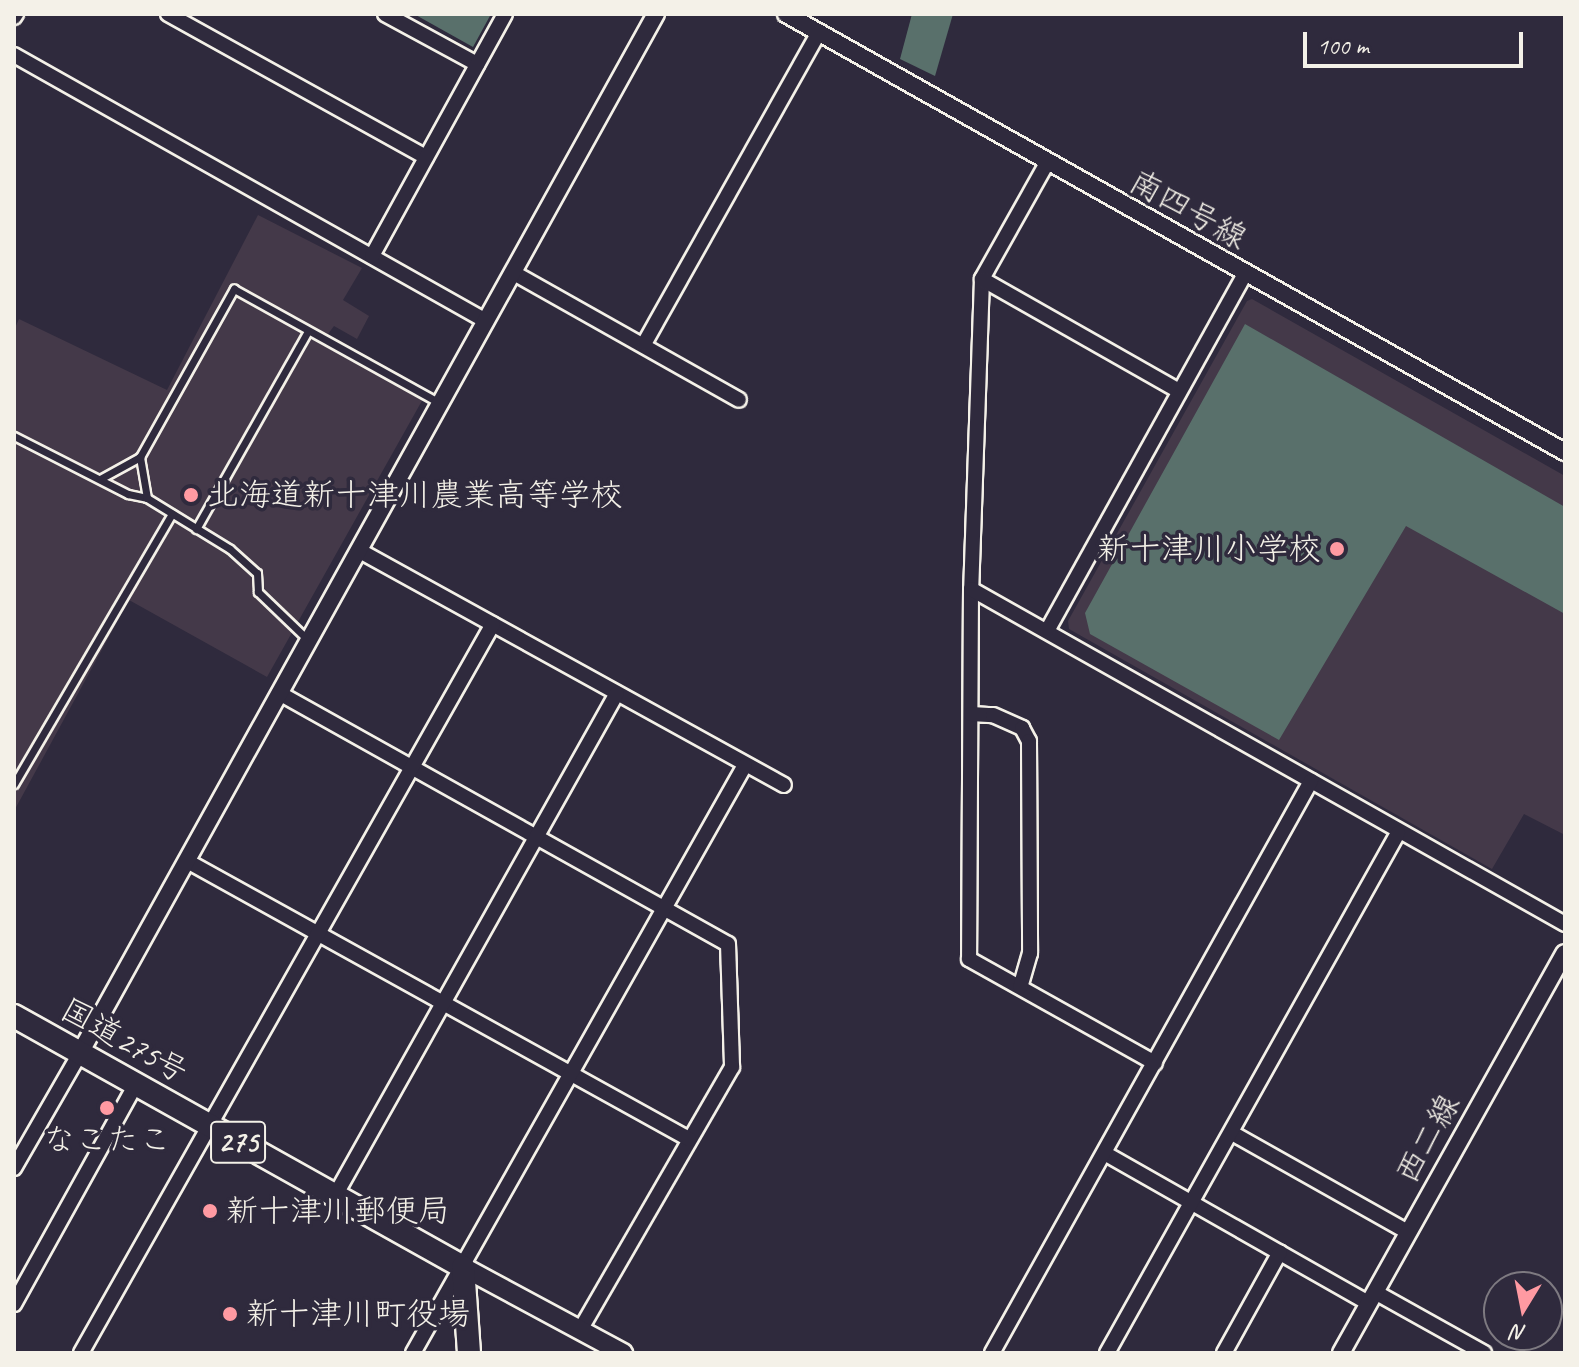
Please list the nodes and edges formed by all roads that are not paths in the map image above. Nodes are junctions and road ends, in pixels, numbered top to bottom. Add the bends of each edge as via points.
1 (168, 14) edge
2 (385, 14) edge
3 (505, 14) edge
4 (656, 14) edge
5 (786, 14) edge
6 (819, 32) junction
7 (14, 55) edge
8 (477, 64) junction
9 (426, 157) junction
10 (1047, 163) junction
11 (372, 256) junction
12 (514, 273) junction
13 (1245, 274) junction
14 (982, 279) junction
15 (486, 321) junction
16 (308, 331) junction
17 (644, 344) junction
18 (1179, 391) junction
19 (739, 400) dead end
20 (441, 403) junction
21 (14, 436) edge
22 (1565, 452) edge
23 (140, 457) junction
24 (100, 479) junction
25 (147, 498) junction
26 (172, 514) junction
27 (196, 529) junction
28 (360, 551) junction
29 (971, 589) junction
30 (493, 624) junction
31 (1047, 631) junction
32 (309, 641) junction
33 (279, 693) junction
34 (617, 693) junction
35 (971, 714) junction
36 (745, 765) junction
37 (413, 768) junction
38 (1311, 781) junction
39 (14, 784) edge
40 (784, 785) dead end
41 (1398, 833) junction
42 (536, 836) junction
43 (187, 861) junction
44 (666, 909) junction
45 (1565, 924) edge
46 (320, 934) junction
47 (1565, 953) edge
48 (1020, 987) junction
49 (445, 1004) junction
50 (14, 1016) edge
51 (80, 1053) junction
52 (1155, 1063) junction
53 (573, 1075) junction
54 (136, 1084) junction
55 (211, 1127) junction
56 (1232, 1133) junction
57 (689, 1139) junction
58 (1106, 1154) junction
59 (14, 1168) edge
60 (336, 1194) junction
61 (1194, 1202) junction
62 (1408, 1232) junction
63 (1280, 1252) junction
64 (463, 1267) junction
65 (1372, 1298) junction
66 (14, 1304) edge
67 (581, 1329) junction
68 (81, 1353) edge
69 (413, 1353) edge
70 (469, 1353) edge
71 (623, 1353) edge
72 (992, 1353) edge
73 (1107, 1353) edge
74 (1224, 1353) edge
75 (1341, 1353) edge
76 (1484, 1353) edge

1 - 9 street
2 - 8 street
3 - 8 street
4 - 12 street
5 - 6 street, 南四号線
6 - 10 street, 南四号線
6 - 17 street
7 - 11 street
8 - 9 street
9 - 11 street
10 - 13 street, 南四号線
10 - 14 street
11 - 15 street
12 - 15 street
12 - 17 street
13 - 18 street
13 - 22 street, 南四号線
14 - 18 street
14 - 29 street
15 - 20 street
16 - 20 lane
16 - 23 lane via 234,289
16 - 27 lane
17 - 19 street
18 - 31 street
20 - 28 street
21 - 24 lane
23 - 24 lane
23 - 25 lane
24 - 25 lane
25 - 26 lane
26 - 27 lane
26 - 39 lane
27 - 32 lane via 257,573 258,592
28 - 30 street
28 - 32 street
29 - 31 street
29 - 35 street
30 - 34 street
30 - 37 street
31 - 38 street
32 - 33 street
33 - 37 street
33 - 43 street
34 - 36 street
34 - 42 street
35 - 48 street via 969,959
35 - 48 street via 993,715 1022,728 1029,741 1030,953
36 - 40 street
36 - 44 street
37 - 42 street
37 - 46 street
38 - 41 street
38 - 52 street
41 - 45 street
41 - 56 street
42 - 44 street
42 - 49 street
43 - 46 street
43 - 51 street
44 - 53 street
44 - 57 street via 728,944 732,1067
46 - 49 street
46 - 55 street
47 - 62 street, 西二線
48 - 52 street
49 - 53 street
49 - 60 street
50 - 51 highway, 国道275号 / 275
51 - 54 highway, 国道275号 / 275
51 - 59 street
52 - 58 street
53 - 57 street
53 - 64 street
54 - 55 highway, 国道275号 / 275
54 - 66 street
55 - 60 highway, 国道275号 / 275
55 - 68 street
56 - 61 street
56 - 62 street
57 - 67 street
58 - 61 street
58 - 72 street
60 - 64 highway, 国道275号 / 275
61 - 63 street
61 - 73 street
62 - 65 street, 西二線
63 - 65 street
63 - 74 street
64 - 67 main road
64 - 69 street
64 - 70 highway
65 - 75 street, 西二線
65 - 76 street
67 - 71 main road

